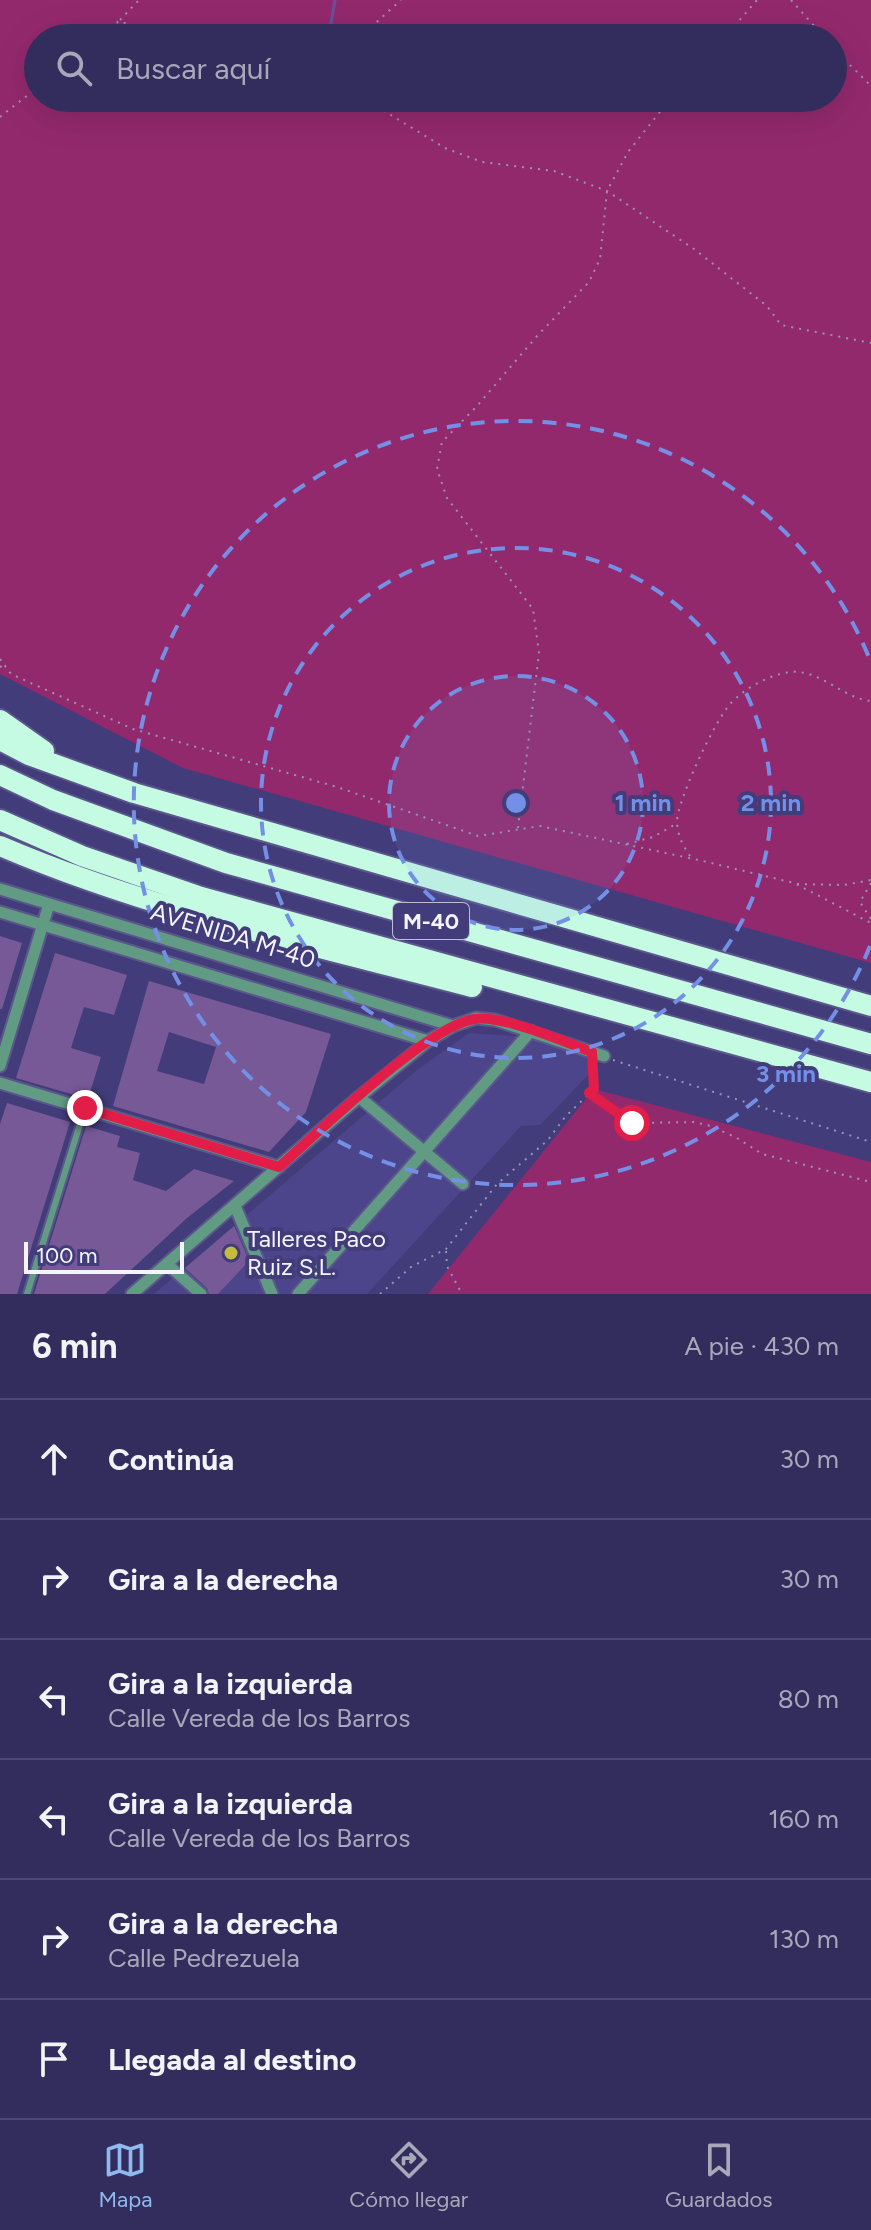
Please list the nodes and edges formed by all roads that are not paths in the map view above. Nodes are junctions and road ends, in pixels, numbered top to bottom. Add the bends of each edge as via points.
1 (0, 720) edge
2 (0, 740) edge
3 (70, 769) junction
4 (0, 775) edge
5 (0, 820) edge
6 (0, 846) edge
7 (0, 889) edge
8 (49, 904) junction
9 (0, 912) edge
10 (43, 925) junction
11 (137, 931) junction
12 (131, 952) junction
13 (871, 1006) edge
14 (453, 1026) junction
15 (531, 1031) junction
16 (685, 1032) junction
17 (428, 1041) junction
18 (871, 1044) edge
19 (601, 1056) road end
20 (0, 1066) edge
21 (871, 1082) edge
22 (0, 1083) edge
23 (359, 1097) junction
24 (85, 1108) junction
25 (424, 1151) junction
26 (279, 1167) junction
27 (463, 1184) dead end
28 (235, 1206) junction
29 (167, 1264) junction
30 (27, 1294) edge
31 (132, 1294) edge
32 (201, 1294) edge
33 (272, 1294) edge
34 (298, 1294) edge

1 - 3 highway
2 - 3 highway
3 - 13 highway via 134,793
4 - 18 highway, M-40 via 53,800 226,863
5 - 16 highway, M-40 via 82,856 201,897
6 - 16 highway via 134,897 274,938 661,1036
7 - 8 street, AVENIDA M-40
8 - 10 street
8 - 11 street, AVENIDA M-40
9 - 10 street, AVENIDA M-40
10 - 12 street, AVENIDA M-40
10 - 20 street
11 - 12 street via 139,948
11 - 14 street, AVENIDA M-40
12 - 17 street, AVENIDA M-40
14 - 15 street via 476,1018
14 - 17 street
15 - 19 street
15 - 25 street
16 - 21 highway, M-40
17 - 23 street
22 - 24 street
23 - 25 street
23 - 26 street
24 - 26 street
24 - 30 lane
25 - 27 street
25 - 34 street
26 - 28 street
28 - 29 street
28 - 33 street
29 - 31 street
29 - 32 street

